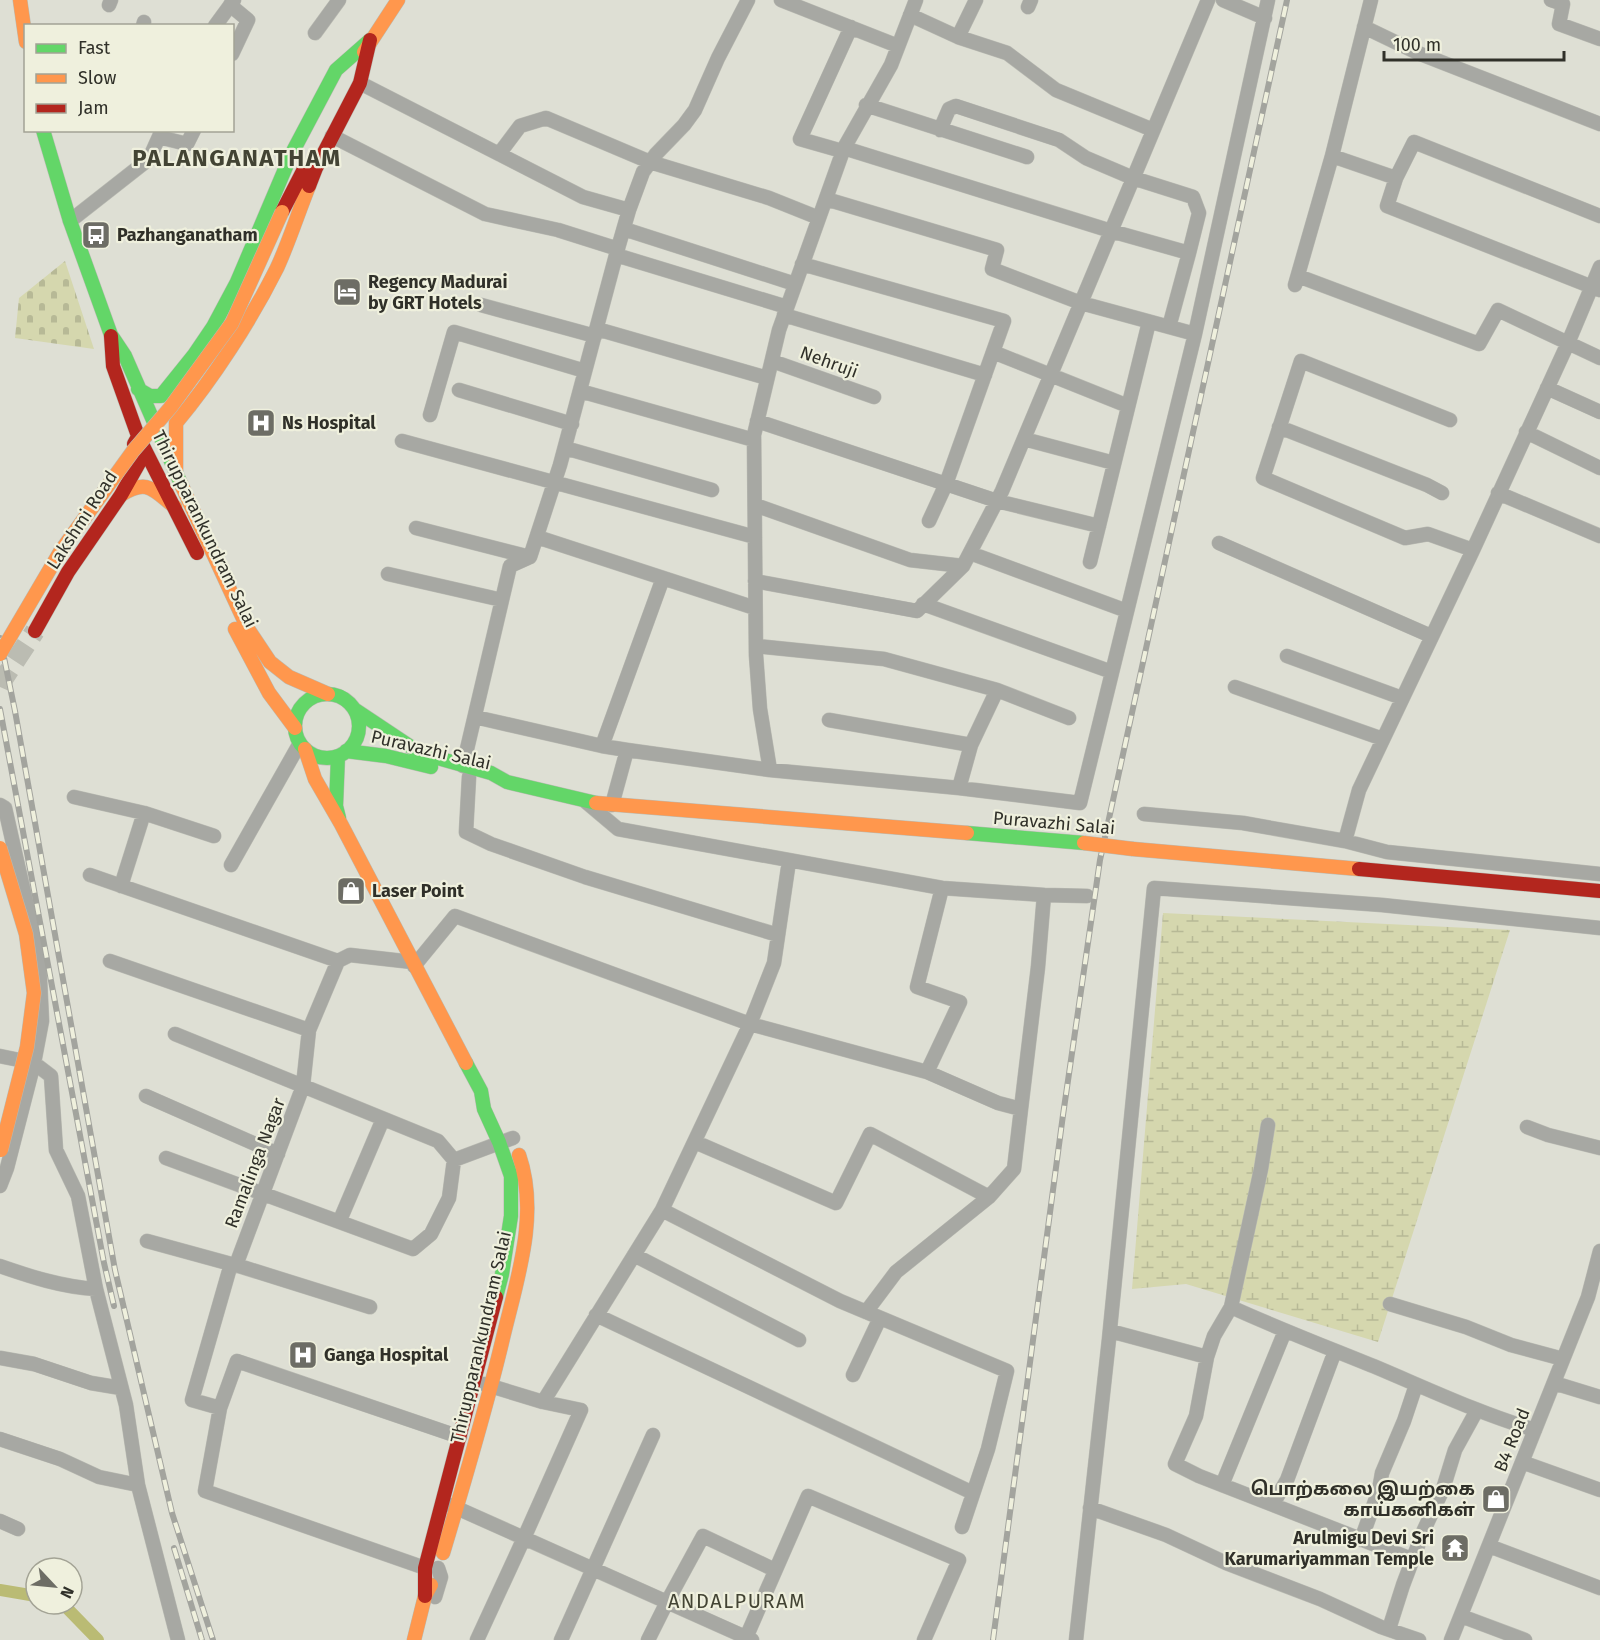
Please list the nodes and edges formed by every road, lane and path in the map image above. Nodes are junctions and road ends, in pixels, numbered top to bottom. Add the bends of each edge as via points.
1 (20, 0) edge
2 (339, 0) edge
3 (398, 0) edge
4 (748, 0) edge
5 (781, 0) edge
6 (916, 0) edge
7 (975, 0) edge
8 (1208, 0) edge
9 (1223, 0) edge
10 (1268, 0) edge
11 (1371, 0) edge
12 (1551, 0) edge
13 (232, 2) edge
14 (910, 15) junction
15 (1265, 18) junction
16 (216, 24) edge
17 (851, 27) junction
18 (1364, 27) junction
19 (24, 28) edge
20 (315, 33) dead end
21 (958, 37) junction
22 (1600, 39) edge
23 (370, 40) junction
24 (898, 46) junction
25 (234, 50) edge
26 (360, 83) junction
27 (866, 105) junction
28 (1600, 124) edge
29 (940, 130) junction
30 (1153, 130) junction
31 (44, 132) edge
32 (193, 132) edge
33 (161, 134) edge
34 (332, 136) junction
35 (843, 150) junction
36 (499, 154) junction
37 (1332, 156) junction
38 (1027, 157) dead end
39 (650, 162) junction
40 (1132, 178) junction
41 (1396, 178) junction
42 (826, 198) junction
43 (629, 210) junction
44 (1600, 216) edge
45 (819, 218) junction
46 (70, 221) junction
47 (624, 229) junction
48 (1111, 231) junction
49 (617, 252) junction
50 (1189, 253) junction
51 (802, 264) junction
52 (1600, 267) edge
53 (795, 284) junction
54 (1595, 288) edge
55 (1081, 303) junction
56 (481, 305) dead end
57 (786, 311) junction
58 (1149, 322) junction
59 (1169, 327) junction
60 (596, 333) junction
61 (1195, 334) junction
62 (111, 335) junction
63 (1568, 343) junction
64 (993, 352) junction
65 (1600, 358) edge
66 (772, 361) junction
67 (585, 371) junction
68 (985, 375) junction
69 (1051, 375) junction
70 (767, 378) junction
71 (1547, 388) junction
72 (138, 389) junction
73 (459, 390) dead end
74 (580, 391) junction
75 (161, 396) junction
76 (874, 397) dead end
77 (1128, 406) junction
78 (1600, 412) edge
79 (149, 413) junction
80 (430, 416) dead end
81 (1450, 420) dead end
82 (757, 421) junction
83 (572, 424) junction
84 (773, 426) junction
85 (1280, 427) junction
86 (1526, 432) junction
87 (138, 436) junction
88 (754, 437) junction
89 (1024, 439) junction
90 (402, 441) dead end
91 (565, 448) junction
92 (1114, 463) junction
93 (1600, 468) edge
94 (176, 473) junction
95 (555, 483) junction
96 (946, 484) junction
97 (712, 490) dead end
98 (1442, 493) dead end
99 (1498, 493) junction
100 (121, 495) junction
101 (997, 501) junction
102 (754, 505) junction
103 (175, 507) junction
104 (928, 521) dead end
105 (1099, 526) junction
106 (416, 528) dead end
107 (1600, 536) edge
108 (537, 537) junction
109 (755, 537) junction
110 (1219, 543) dead end
111 (1473, 550) junction
112 (970, 553) junction
113 (530, 557) junction
114 (1090, 562) dead end
115 (963, 566) junction
116 (388, 574) dead end
117 (663, 578) junction
118 (755, 581) junction
119 (502, 600) junction
120 (923, 604) junction
121 (756, 608) junction
122 (1127, 611) junction
123 (35, 631) tunnel mouth
124 (1431, 636) junction
125 (756, 646) junction
126 (0, 654) edge
127 (1287, 656) dead end
128 (1112, 672) junction
129 (1235, 687) dead end
130 (997, 690) junction
131 (328, 694) junction
132 (1402, 698) junction
133 (354, 709) junction
134 (475, 717) junction
135 (1069, 718) dead end
136 (829, 720) dead end
137 (295, 728) junction
138 (1383, 739) junction
139 (971, 745) junction
140 (302, 746) junction
141 (602, 746) junction
142 (627, 750) junction
143 (342, 753) junction
144 (770, 770) junction
145 (466, 771) junction
146 (959, 788) junction
147 (74, 797) dead end
148 (586, 802) junction
149 (0, 805) edge
150 (612, 805) junction
151 (144, 813) junction
152 (1144, 814) dead end
153 (341, 824) junction
154 (214, 836) dead end
155 (1345, 841) junction
156 (0, 848) edge
157 (789, 861) junction
158 (231, 865) dead end
159 (1600, 874) edge
160 (90, 875) dead end
161 (121, 886) junction
162 (942, 888) junction
163 (1600, 891) edge
164 (1044, 895) junction
165 (1087, 896) dead end
166 (1600, 928) edge
167 (778, 935) junction
168 (110, 961) dead end
169 (338, 962) junction
170 (413, 964) junction
171 (750, 1024) junction
172 (309, 1030) junction
173 (175, 1034) dead end
174 (0, 1056) edge
175 (34, 1063) junction
176 (927, 1072) junction
177 (303, 1086) junction
178 (147, 1096) dead end
179 (1021, 1109) junction
180 (383, 1119) junction
181 (1268, 1125) dead end
182 (1527, 1127) dead end
183 (506, 1140) junction
184 (695, 1142) junction
185 (1600, 1148) edge
186 (0, 1150) edge
187 (278, 1154) junction
188 (166, 1158) dead end
189 (454, 1160) junction
190 (0, 1186) edge
191 (263, 1193) junction
192 (989, 1197) junction
193 (662, 1210) junction
194 (340, 1220) junction
195 (147, 1241) dead end
196 (1600, 1251) edge
197 (634, 1255) junction
198 (233, 1265) junction
199 (0, 1266) edge
200 (96, 1289) junction
201 (1390, 1304) dead end
202 (369, 1307) dead end
203 (1231, 1307) junction
204 (866, 1312) junction
205 (596, 1316) junction
206 (880, 1318) junction
207 (1110, 1331) junction
208 (1285, 1331) junction
209 (799, 1340) dead end
210 (1335, 1351) junction
211 (1207, 1357) junction
212 (0, 1358) edge
213 (1563, 1359) junction
214 (853, 1375) dead end
215 (473, 1381) junction
216 (1554, 1383) junction
217 (1416, 1385) junction
218 (491, 1386) junction
219 (121, 1388) junction
220 (1600, 1397) edge
221 (543, 1402) junction
222 (220, 1408) junction
223 (1477, 1410) junction
224 (1535, 1430) junction
225 (653, 1435) dead end
226 (460, 1437) junction
227 (0, 1439) edge
228 (1522, 1462) junction
229 (138, 1485) junction
230 (1222, 1485) junction
231 (1600, 1490) edge
232 (974, 1492) junction
233 (443, 1501) junction
234 (1273, 1504) junction
235 (457, 1508) junction
236 (1090, 1508) junction
237 (0, 1521) edge
238 (962, 1527) dead end
239 (18, 1529) dead end
240 (524, 1538) junction
241 (1361, 1540) junction
242 (1489, 1546) junction
243 (1414, 1560) junction
244 (431, 1568) junction
245 (592, 1568) junction
246 (776, 1570) junction
247 (1600, 1588) edge
248 (667, 1602) junction
249 (1461, 1616) junction
250 (1389, 1629) junction
251 (748, 1639) edge
252 (178, 1640) edge
253 (414, 1640) edge
254 (424, 1640) edge
255 (477, 1640) edge
256 (561, 1640) edge
257 (648, 1640) edge
258 (924, 1640) edge
259 (1076, 1640) edge
260 (1419, 1640) edge
261 (1451, 1640) edge
262 (1525, 1640) edge

1 - 19 main road
2 - 20 street
3 - 23 main road
4 - 39 street via 695,110
5 - 17 street
6 - 14 street
7 - 21 street
8 - 30 street
9 - 15 street
10 - 15 street
11 - 18 street
12 - 22 street via 1563,4 1559,24
13 - 16 street
13 - 25 street via 248,20
14 - 21 street
14 - 24 street
15 - 61 street
17 - 24 street
17 - 35 street via 800,139
18 - 28 street via 1419,53
18 - 37 street
21 - 30 street via 1008,53 1056,90
23 - 26 main road
23 - 75 main road, Lakshmi Road via 336,70 291,155 237,282 213,327
23 - 126 main road, bridge via 282,212 232,322 60,552
24 - 27 street
26 - 34 main road
26 - 36 street
27 - 29 street
27 - 35 street
29 - 38 street
29 - 40 street via 949,109 956,106 1059,140 1086,159
30 - 40 street
31 - 46 main road, Thirupparankundram Salai
32 - 33 street via 187,144
33 - 46 street via 149,159
34 - 49 street via 485,214 558,230
34 - 94 main road via 277,267 244,326 176,423
35 - 42 street
35 - 48 street
36 - 39 street via 520,126 546,118
36 - 43 street via 583,197
37 - 41 street
37 - 63 street via 1296,280 1479,344 1498,310
39 - 43 street
39 - 45 street via 769,198
40 - 48 street
40 - 50 street via 1193,197 1199,213
41 - 44 street via 1414,142
41 - 54 street via 1387,206
42 - 45 street
42 - 55 street via 997,250 992,269
43 - 47 street
45 - 51 street
46 - 62 main road, Thirupparankundram Salai
47 - 49 street
47 - 53 street
48 - 50 street
48 - 55 street
49 - 57 street
49 - 60 street
50 - 59 street
51 - 53 street
51 - 64 street via 1004,321
52 - 54 street
53 - 57 street
54 - 63 street
55 - 58 street
55 - 69 street
56 - 60 street
57 - 66 street
57 - 68 street
58 - 59 street
58 - 77 street
59 - 61 street
60 - 67 street
60 - 70 street
61 - 122 street
62 - 72 main road, Thirupparankundram Salai via 125,356
62 - 87 main road, Thirupparankundram Salai via 113,366
63 - 65 street
63 - 71 street
64 - 68 street
64 - 69 street
66 - 70 street
66 - 76 street, Nehruji
67 - 74 street
67 - 80 street via 454,332
68 - 96 street
69 - 77 street
69 - 89 street
70 - 82 street
71 - 78 street
71 - 86 street
72 - 75 main road via 150,396
72 - 79 main road, Thirupparankundram Salai
73 - 83 street
74 - 83 street
74 - 88 street
75 - 79 main road, Lakshmi Road
77 - 92 street
79 - 87 main road, Lakshmi Road
79 - 94 main road, Thirupparankundram Salai
81 - 85 street via 1301,361
82 - 84 street
82 - 88 street
83 - 91 street
84 - 88 street
84 - 96 street
85 - 98 street
85 - 111 street via 1263,478 1405,538 1428,534
86 - 93 street
86 - 99 street
87 - 100 main road, Lakshmi Road via 134,444 139,463
87 - 103 main road, Thirupparankundram Salai
88 - 102 street
89 - 92 street
89 - 101 street
90 - 95 street
91 - 95 street
91 - 97 street
92 - 105 street
94 - 131 main road, Thirupparankundram Salai via 248,629 270,662 289,677
95 - 108 street
95 - 109 street
96 - 101 street
96 - 104 street
99 - 107 street
99 - 111 street
100 - 103 main road via 141,486
100 - 123 main road, Lakshmi Road via 68,572
101 - 105 street
101 - 112 street
102 - 109 street
102 - 115 street via 910,560
103 - 137 main road, Thirupparankundram Salai via 262,683
105 - 114 street
106 - 113 street
108 - 113 street
108 - 117 street
109 - 118 street
110 - 124 street
111 - 124 street
112 - 115 street
112 - 122 street
113 - 119 street via 510,567
115 - 120 street
116 - 119 street
117 - 121 street
117 - 141 street
118 - 120 street via 917,611
118 - 121 street
119 - 134 street
120 - 128 street
121 - 125 street
122 - 128 street
124 - 132 street
125 - 130 street via 884,658
125 - 144 street via 760,709
127 - 132 street
128 - 146 street via 1080,803
129 - 138 street
130 - 135 street
130 - 139 street
131 - 133 main road via 347,701
131 - 137 main road via 308,700 296,717
132 - 138 street
133 - 143 main road via 357,736
133 - 145 main road, Puravazhi Salai via 420,753
134 - 141 street
134 - 145 street
136 - 139 street
137 - 140 main road
138 - 155 street via 1359,790
139 - 146 street
140 - 143 main road via 321,757
140 - 153 main road, Thirupparankundram Salai via 316,784
140 - 158 street
141 - 142 street
142 - 144 street
142 - 150 street
143 - 145 main road, Puravazhi Salai
143 - 153 main road, Thirupparankundram Salai via 336,806
144 - 146 street
145 - 148 main road, Puravazhi Salai via 491,773 507,782
145 - 167 street via 466,832 585,877
147 - 151 street
148 - 150 main road, Puravazhi Salai
148 - 157 street via 618,829
149 - 175 street via 5,808 42,979 42,1021
150 - 163 main road, Puravazhi Salai, bridge via 1084,843
151 - 154 street
151 - 161 street
152 - 155 street via 1243,823
153 - 170 main road, Thirupparankundram Salai
155 - 159 street via 1387,852
156 - 186 main road, bridge via 26,934 34,993 27,1047
157 - 162 street
157 - 167 street
160 - 161 street
161 - 169 street
162 - 164 street
162 - 176 street via 917,987 960,1002
164 - 165 street
164 - 179 street
166 - 207 street via 1382,905 1154,888
167 - 171 street via 774,963
168 - 172 street
169 - 170 street via 350,955
169 - 172 street
170 - 171 street via 455,916
170 - 183 main road, Thirupparankundram Salai via 481,1091 495,1103
171 - 176 street
171 - 184 street
172 - 177 street
173 - 177 street
174 - 175 street
175 - 190 street
175 - 200 street via 51,1076 56,1150 78,1196
176 - 179 street
177 - 180 street, Ramalinga Nagar
177 - 187 street, Ramalinga Nagar
178 - 187 street
179 - 192 street via 1014,1169
180 - 189 street, Ramalinga Nagar via 438,1141
180 - 194 street
181 - 203 street
182 - 185 street
183 - 189 street
183 - 215 main road, Thirupparankundram Salai via 512,1216 502,1274
183 - 218 main road, Thirupparankundram Salai via 524,1170 527,1223
184 - 192 street via 836,1203 870,1134
184 - 193 street
187 - 191 street, Ramalinga Nagar
188 - 191 street
189 - 194 street via 449,1198 431,1234 413,1249
191 - 194 street
191 - 198 street, Ramalinga Nagar
192 - 204 street via 896,1272
193 - 197 street
193 - 204 street
195 - 198 street
196 - 213 street, B4 Road via 1588,1297
197 - 205 street
197 - 209 street
198 - 202 street
198 - 222 street, Ramalinga Nagar via 192,1400
199 - 200 street via 48,1282
200 - 219 street
201 - 213 street
203 - 208 street
203 - 211 street
204 - 206 street
205 - 221 street
205 - 232 street
206 - 214 street
206 - 232 street via 1007,1371
207 - 211 street
207 - 236 street
208 - 210 street
208 - 230 street
210 - 217 street
210 - 234 street via 1287,1480
211 - 230 street via 1196,1416 1175,1464
212 - 219 street
213 - 216 street, B4 Road
215 - 218 street
215 - 226 main road, Thirupparankundram Salai
216 - 220 street
216 - 224 street, B4 Road
217 - 223 street
217 - 241 street
218 - 221 street
218 - 235 main road, Thirupparankundram Salai
219 - 229 street
221 - 240 street via 581,1410
222 - 226 street via 237,1362
222 - 244 street via 205,1491
223 - 224 street
223 - 243 street via 1455,1450
224 - 228 street, B4 Road
225 - 245 street
226 - 233 main road, Thirupparankundram Salai
227 - 229 street via 60,1458 99,1477
228 - 231 street
228 - 242 street, B4 Road
229 - 252 street
230 - 234 street
232 - 238 street
233 - 235 street
233 - 244 main road, Thirupparankundram Salai
234 - 241 street
235 - 240 street
235 - 244 main road, Thirupparankundram Salai
236 - 250 street via 1166,1535
236 - 259 street
237 - 239 street
240 - 245 street
240 - 255 street
241 - 243 street
242 - 247 street
242 - 249 street, B4 Road
243 - 250 street
244 - 253 main road, Thirupparankundram Salai
244 - 254 street via 441,1576
245 - 248 street
245 - 256 street
246 - 248 street via 703,1536
246 - 251 street
246 - 258 street via 808,1496 959,1560
248 - 251 street
248 - 257 street
249 - 261 street, B4 Road
249 - 262 street
250 - 260 street

